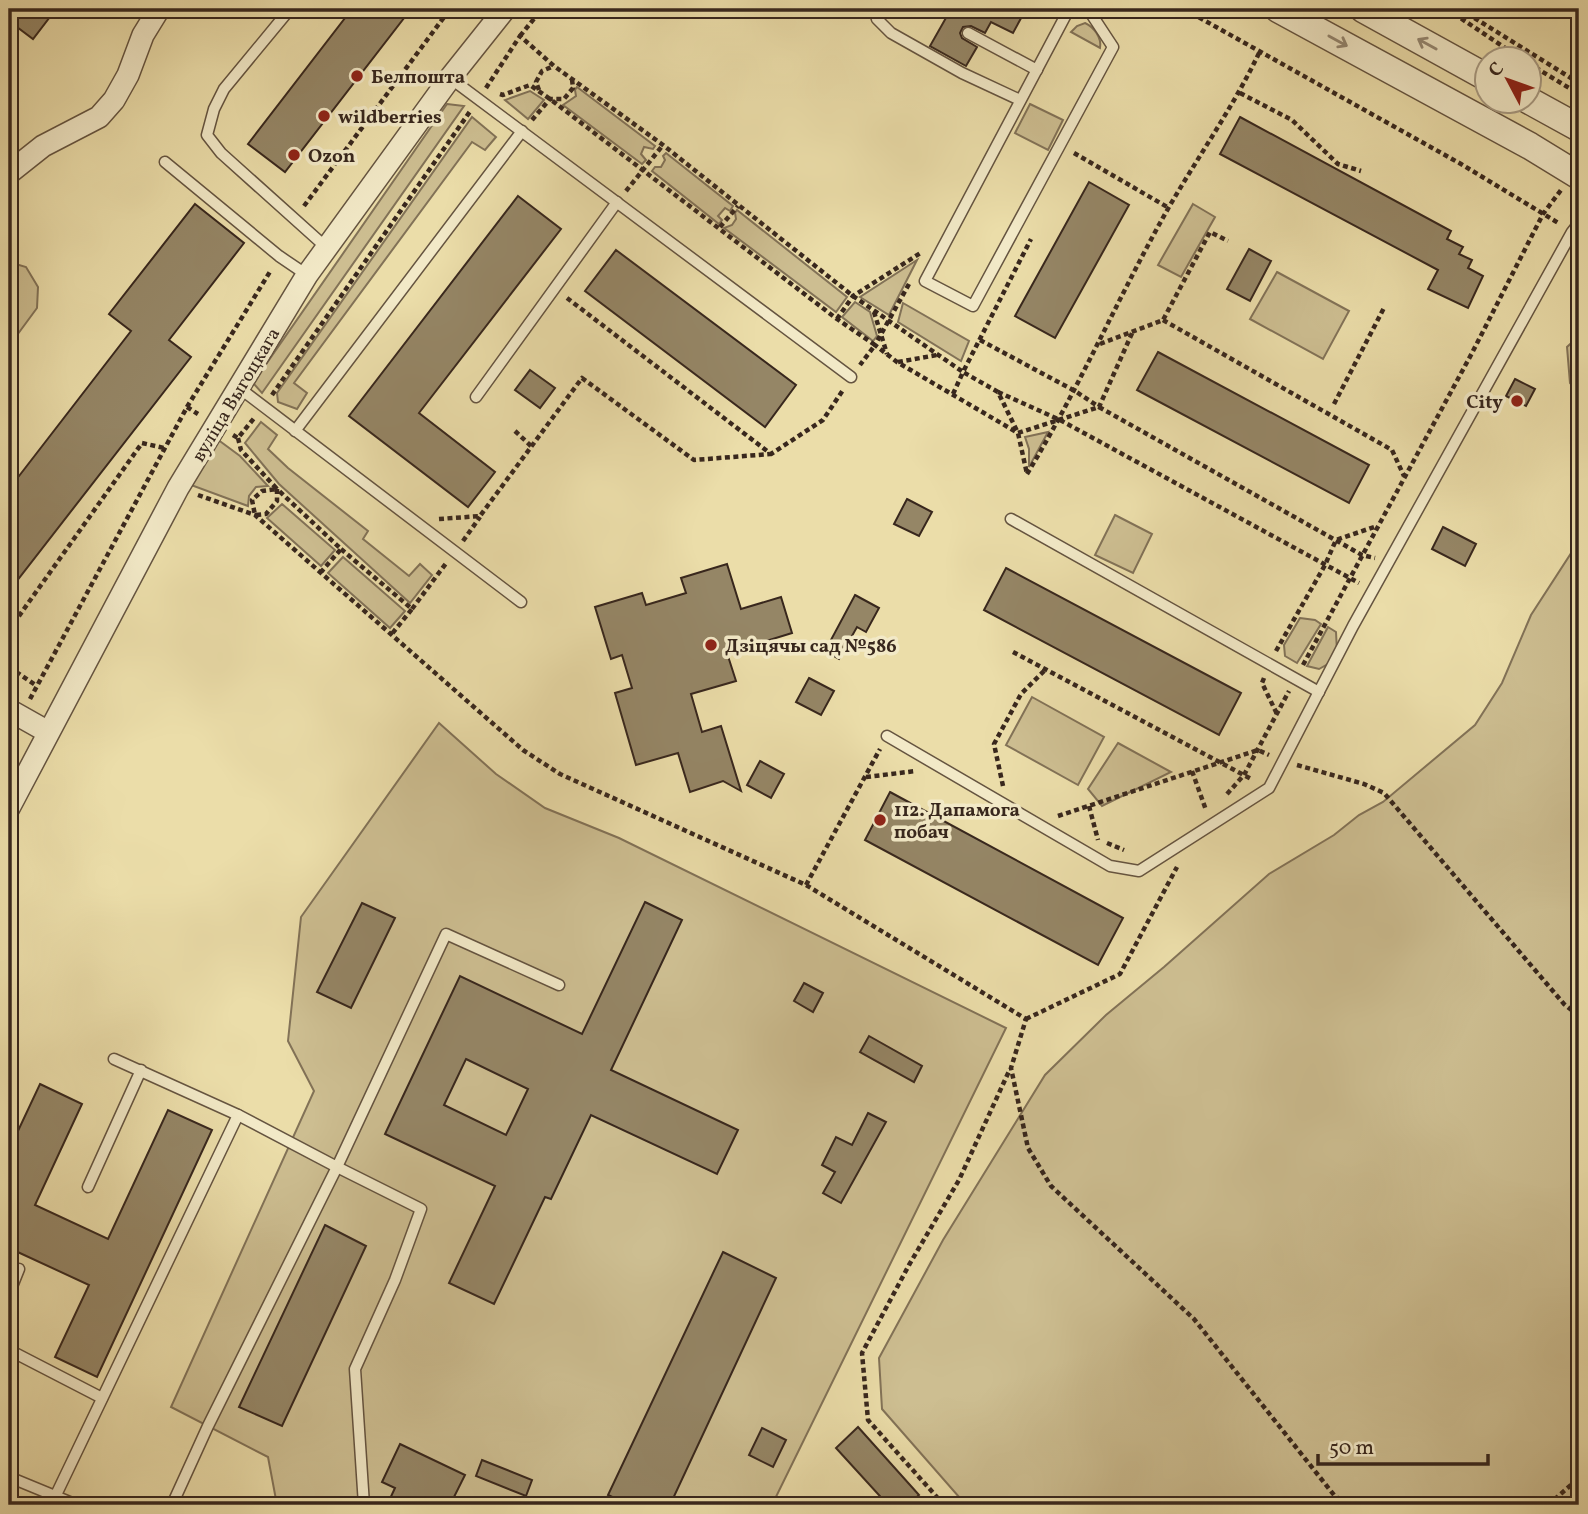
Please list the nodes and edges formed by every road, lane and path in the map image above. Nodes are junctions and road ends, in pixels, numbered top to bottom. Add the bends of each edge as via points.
1 (159, 9) edge
2 (290, 9) edge
3 (450, 9) edge
4 (505, 9) edge
5 (542, 9) edge
6 (874, 9) edge
7 (1069, 9) edge
8 (1088, 9) edge
9 (1184, 9) edge
10 (1278, 9) edge
11 (1363, 9) edge
12 (1447, 9) edge
13 (1460, 9) edge
14 (968, 33) dead end
15 (520, 36) junction
16 (1502, 46) edge
17 (1260, 51) junction
18 (554, 66) junction
19 (1472, 69) edge
20 (1037, 70) junction
21 (1542, 72) edge
22 (450, 78) junction
23 (572, 78) junction
24 (1579, 83) edge
25 (539, 91) dead end
26 (1240, 93) junction
27 (1579, 94) edge
28 (479, 99) junction
29 (1020, 100) junction
30 (1542, 108) edge
31 (1579, 128) edge
32 (522, 131) junction
33 (663, 145) junction
34 (164, 162) dead end
35 (1068, 165) dead end
36 (1361, 171) dead end
37 (9, 173) edge
38 (1579, 176) edge
39 (617, 202) junction
40 (737, 206) junction
41 (1169, 208) junction
42 (294, 219) junction
43 (1579, 223) edge
44 (720, 228) dead end
45 (1036, 228) dead end
46 (1228, 241) dead end
47 (327, 249) junction
48 (279, 256) junction
49 (921, 261) dead end
50 (914, 273) dead end
51 (307, 275) junction
52 (853, 296) junction
53 (1385, 306) dead end
54 (874, 311) junction
55 (837, 318) dead end
56 (1163, 320) junction
57 (889, 322) junction
58 (1133, 331) junction
59 (881, 337) junction
60 (979, 340) junction
61 (1099, 344) junction
62 (887, 354) junction
63 (938, 355) junction
64 (897, 362) junction
65 (963, 372) junction
66 (852, 377) dead end
67 (238, 387) junction
68 (1075, 391) junction
69 (998, 392) junction
70 (953, 394) junction
71 (476, 397) dead end
72 (1334, 404) dead end
73 (187, 407) junction
74 (263, 407) junction
75 (1099, 407) junction
76 (1060, 420) junction
77 (215, 424) junction
78 (295, 430) junction
79 (514, 431) dead end
80 (1018, 433) junction
81 (238, 438) junction
82 (531, 446) junction
83 (164, 447) junction
84 (771, 454) dead end
85 (1404, 477) junction
86 (178, 488) junction
87 (277, 489) junction
88 (430, 513) dead end
89 (255, 515) junction
90 (1011, 519) dead end
91 (1378, 526) junction
92 (1336, 540) junction
93 (341, 549) junction
94 (1362, 555) junction
95 (1383, 561) dead end
96 (1325, 565) junction
97 (321, 572) junction
98 (1350, 578) junction
99 (1370, 588) dead end
100 (520, 602) dead end
101 (9, 630) edge
102 (391, 635) junction
103 (1013, 652) dead end
104 (1268, 664) junction
105 (9, 667) edge
106 (1046, 669) junction
107 (1295, 679) junction
108 (37, 687) junction
109 (1319, 692) junction
110 (15, 713) edge
111 (1277, 714) junction
112 (48, 732) junction
113 (887, 736) joint
114 (1258, 750) junction
115 (930, 761) junction
116 (1282, 761) junction
117 (1219, 762) junction
118 (1192, 771) junction
119 (1244, 775) junction
120 (865, 777) junction
121 (993, 784) dead end
122 (1269, 789) junction
123 (1222, 800) dead end
124 (1214, 805) dead end
125 (1089, 806) junction
126 (9, 808) edge
127 (1206, 810) junction
128 (1048, 811) dead end
129 (1058, 816) junction
130 (1195, 818) dead end
131 (1068, 822) dead end
132 (1088, 834) dead end
133 (1192, 837) junction
134 (1098, 840) junction
135 (1130, 853) dead end
136 (806, 885) junction
137 (559, 985) dead end
138 (1579, 1016) edge
139 (1026, 1019) junction
140 (114, 1059) dead end
141 (1010, 1068) junction
142 (141, 1070) junction
143 (238, 1115) junction
144 (337, 1167) junction
145 (88, 1187) dead end
146 (19, 1269) dead end
147 (9, 1294) edge
148 (9, 1350) edge
149 (102, 1398) junction
150 (9, 1477) edge
151 (1579, 1478) edge
152 (55, 1497) junction
153 (76, 1505) edge
154 (172, 1505) edge
155 (364, 1505) edge
156 (944, 1505) edge
157 (1346, 1505) edge
158 (1548, 1505) edge

1 - 37 street via 128,75 99,117 43,146
2 - 42 lane via 224,89 207,135
3 - 42 path
4 - 22 street, вуліца Выгоцкага
5 - 15 path
6 - 29 lane via 891,33
7 - 20 lane
8 - 29 lane via 1113,47 973,306 925,281
9 - 17 path
10 -> 38 street
19 -> 11 street
12 - 16 path
13 - 24 path
14 - 20 lane
15 - 18 path
15 - 28 path
17 - 26 path
17 - 85 path via 1543,214
18 - 23 path
18 - 25 path via 541,71 536,82
20 - 29 lane
21 - 27 path
22 - 28 lane
22 - 47 street, вуліца Выгоцкага
23 - 32 path via 573,88 564,99 550,99
23 - 33 path
26 - 36 path via 1292,120 1338,164
26 - 41 path
28 - 32 lane
28 - 74 path
30 - 31 street
32 - 39 lane
32 - 78 lane
33 - 39 path
33 - 40 path
34 - 48 lane
35 - 41 path via 1074,153
39 - 66 lane
39 - 71 lane
40 - 44 path
40 - 52 path
41 - 61 path
42 - 47 lane
43 - 109 lane
45 - 60 path
46 - 56 path via 1210,232
47 - 51 street, вуліца Выгоцкага
48 - 51 lane
48 - 73 path
49 - 52 path via 927,249
50 - 57 path
51 - 67 street, вуліца Выгоцкага
52 - 54 path
52 - 55 path
53 - 72 path
54 - 57 path
54 - 59 path
56 - 58 path
56 - 85 path via 1392,450
57 - 59 path
57 - 63 path
58 - 61 path
58 - 75 path
59 - 62 path
59 - 62 path via 875,345
60 - 65 path
60 - 68 path
61 - 68 path
62 - 64 path
63 - 64 path
63 - 65 path
64 - 70 path
65 - 69 path
65 - 70 path
67 - 74 lane
67 - 77 street, вуліца Выгоцкага
68 - 75 path
68 - 76 path
69 - 76 path
69 - 80 path
70 - 80 path
73 - 77 path
73 - 83 path
74 - 78 lane
74 - 81 path
75 - 76 path
75 - 92 path
76 - 80 path
76 - 80 path via 1027,474
76 - 96 path
77 - 81 path
77 - 86 street, вуліца Выгоцкага
78 - 100 lane
79 - 82 path
81 - 87 path via 241,450
82 - 84 path via 582,378 694,460
82 - 88 path via 480,516 441,520
83 - 101 path via 142,443
83 - 108 path
85 - 91 path
86 - 89 path
86 - 112 street, вуліца Выгоцкага
87 - 89 path via 277,501 266,514
87 - 89 path via 262,491 252,500
87 - 93 path
89 - 97 path
90 - 104 lane
91 - 92 path
91 - 94 path
92 - 94 path
92 - 96 path
93 - 97 path
93 - 102 path via 412,609
94 - 95 path
94 - 98 path
96 - 98 path
96 - 104 path
97 - 102 path
98 - 99 path
98 - 107 path
102 - 136 path via 523,750 560,774
103 - 106 path
104 - 107 lane
104 - 111 path via 1262,683
105 - 108 path
106 - 117 path
106 - 121 path via 1021,694 994,744 1004,790
107 - 109 lane
107 - 111 path
108 - 110 path
109 - 116 lane
110 - 112 street
111 - 114 path
112 - 126 street, вуліца Выгоцкага
113 - 115 lane
113 - 120 path
114 - 116 path
114 - 117 path
114 - 119 path
115 - 120 path via 917,771
115 - 133 lane via 1110,866 1139,871
116 - 122 lane
116 - 138 path via 1384,793
117 - 118 path
117 - 119 path
118 - 125 path
118 - 127 path
119 - 122 path
119 - 123 path
120 - 136 path
122 - 133 lane
124 - 127 path
125 - 129 path
125 - 134 path
127 - 130 path
127 - 133 path
128 - 129 path
129 - 131 path
132 - 134 path
133 - 139 path via 1120,974
134 - 135 path
136 - 139 path
137 - 144 lane via 446,934
139 - 141 path
140 - 142 lane
141 - 156 path via 959,1180 862,1353 868,1420
141 - 157 path via 1028,1148 1051,1186 1194,1319
142 - 143 lane
142 - 145 lane
143 - 144 lane
143 - 149 lane
144 - 154 lane
144 - 155 lane via 421,1209 396,1280 355,1369
146 - 147 lane
148 - 149 lane
149 - 152 lane
150 - 152 lane
151 - 158 path
152 - 153 lane

